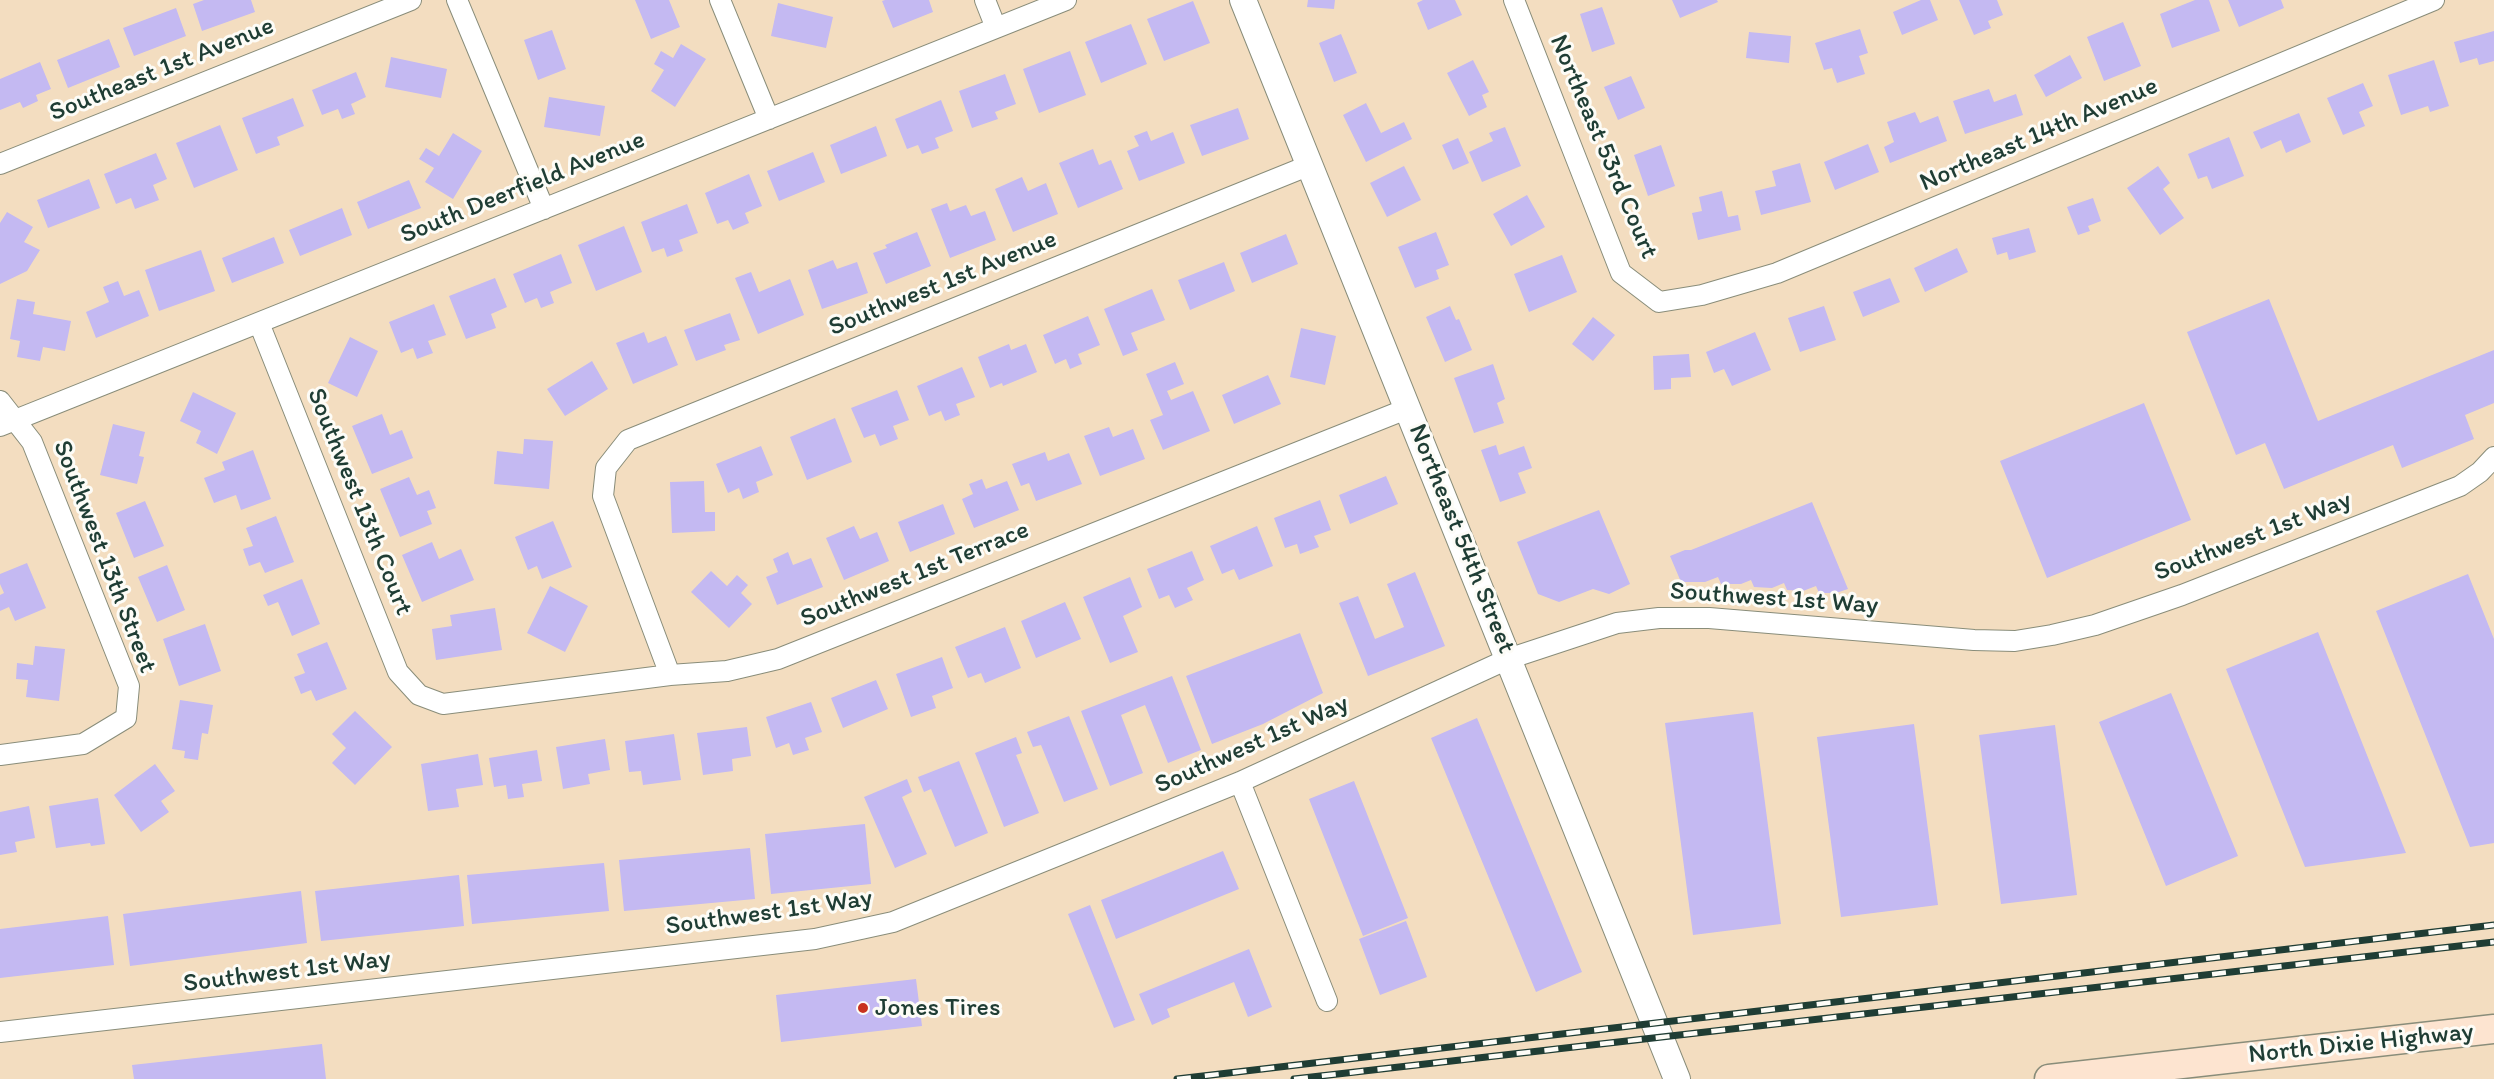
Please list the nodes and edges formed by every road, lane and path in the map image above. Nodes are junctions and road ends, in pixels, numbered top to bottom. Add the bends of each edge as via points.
1 (411, 0) edge
2 (458, 0) edge
3 (720, 0) edge
4 (985, 0) edge
5 (1066, 0) edge
6 (1243, 0) edge
7 (1514, 0) edge
8 (2434, 0) edge
9 (996, 28) junction
10 (768, 119) junction
11 (0, 164) edge
12 (1310, 165) junction
13 (544, 208) junction
14 (1659, 302) joint
15 (259, 323) junction
16 (0, 401) edge
17 (1409, 408) junction
18 (7, 423) edge
19 (2494, 457) edge
20 (1508, 658) junction
21 (670, 675) junction
22 (419, 695) joint
23 (0, 755) edge
24 (1240, 782) junction
25 (1327, 1001) dead end
26 (2494, 1029) edge
27 (0, 1032) edge
28 (1677, 1079) edge
29 (2049, 1079) edge

1 - 11 street, Southeast 1st Avenue
2 - 13 street
3 - 10 street
4 - 9 street
5 - 9 street, South Deerfield Avenue
6 - 12 street, Northeast 54th Street
7 - 14 street, Northeast 53rd Court via 1621,273
8 - 14 street, Northeast 14th Avenue via 1777,273 1702,295
9 - 10 street, South Deerfield Avenue
10 - 13 street, South Deerfield Avenue
12 - 17 street, Northeast 54th Street
12 - 21 street, Southwest 1st Avenue via 628,440 606,468 603,496
13 - 15 street, South Deerfield Avenue
15 - 18 street, South Deerfield Avenue
15 - 22 street, Southwest 13th Court via 398,672
16 - 18 street, Southwest 13th Street
17 - 20 street, Northeast 54th Street
17 - 21 street, Southwest 1st Terrace via 778,658 727,671
18 - 23 street, Southwest 13th Street via 32,442 129,686 126,718 83,744
19 - 20 street, Southwest 1st Way via 2460,486 2182,595 2095,625 2052,635 2015,641 1974,640 1778,622 1659,618 1608,626
20 - 24 street, Southwest 1st Way
20 - 28 street, Northeast 54th Street
21 - 22 street, Southwest 1st Terrace via 443,704
24 - 25 street
24 - 27 street, Southwest 1st Way via 893,922 816,939
26 - 29 main road, North Dixie Highway

